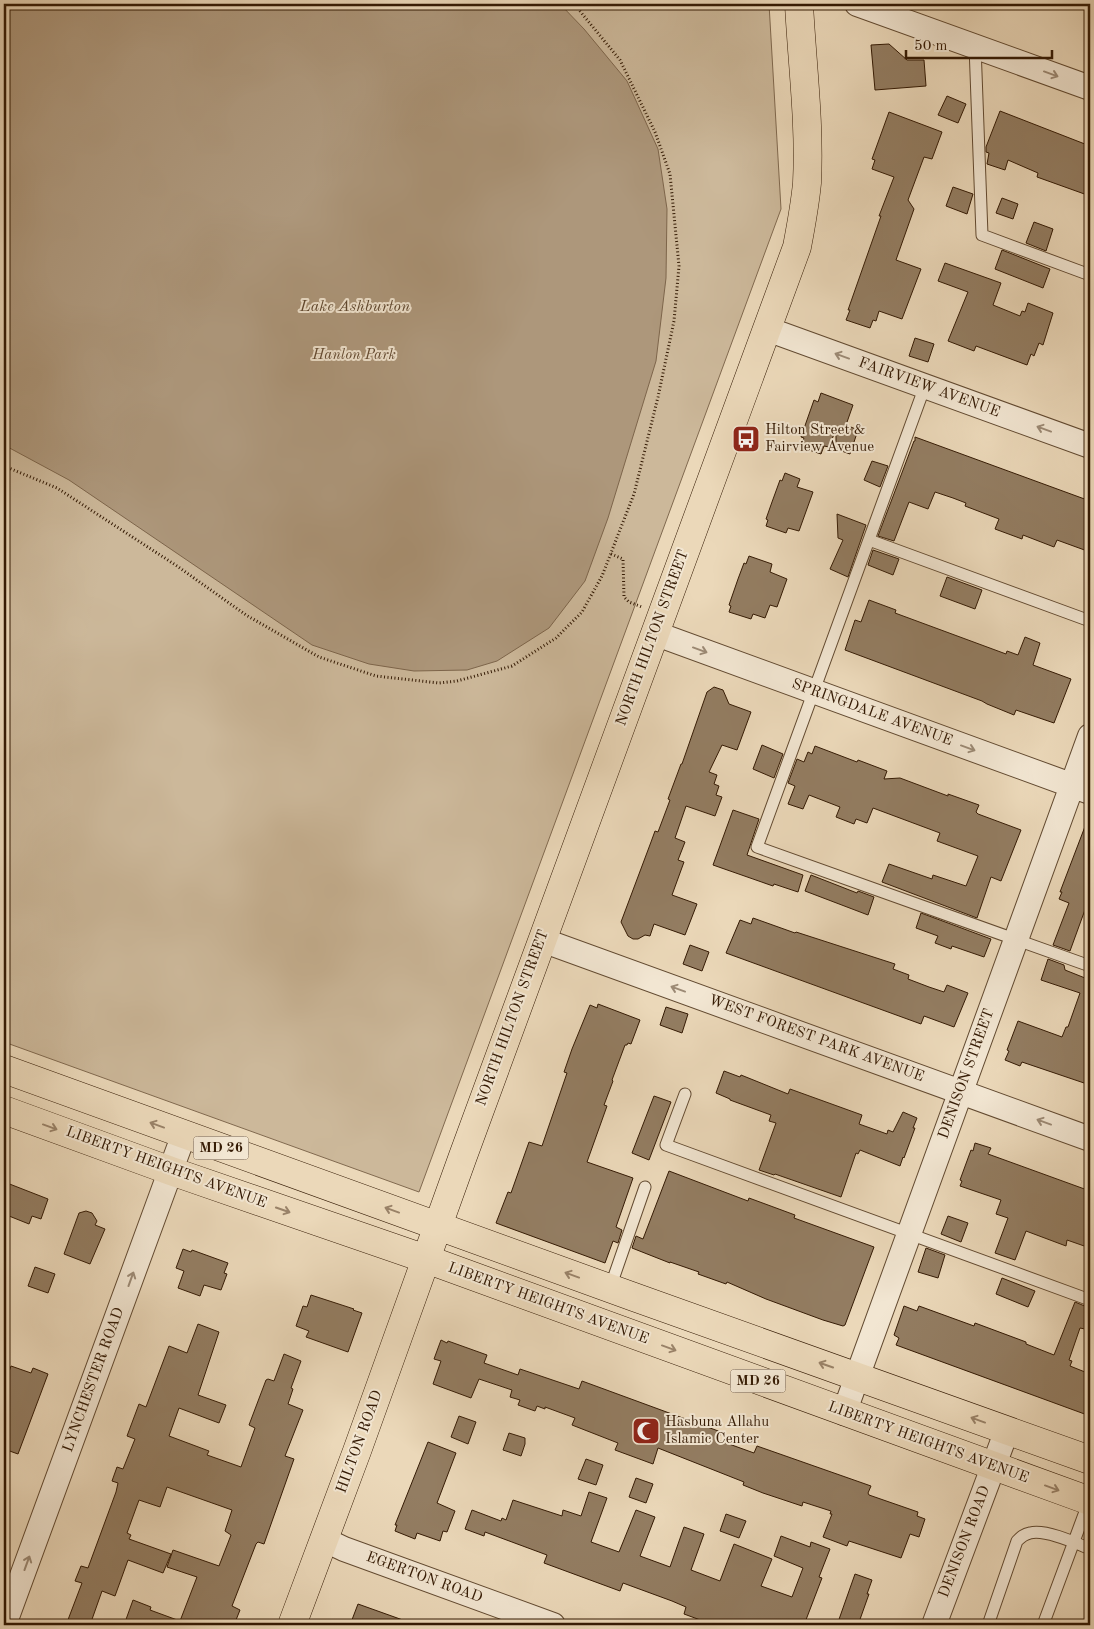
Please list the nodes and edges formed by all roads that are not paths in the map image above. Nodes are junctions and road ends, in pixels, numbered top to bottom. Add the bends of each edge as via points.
1 (798, 4) edge
2 (857, 4) edge
3 (975, 46) junction
4 (1090, 88) edge
5 (1090, 274) edge
6 (768, 329) junction
7 (926, 386) junction
8 (1090, 446) edge
9 (869, 540) junction
10 (1090, 621) edge
11 (654, 634) junction
12 (814, 692) junction
13 (1090, 736) edge
14 (1081, 789) edge
15 (1017, 939) junction
16 (542, 940) junction
17 (1090, 966) edge
18 (4, 1069) edge
19 (961, 1092) junction
20 (686, 1094) dead end
21 (4, 1110) edge
22 (184, 1134) junction
23 (1090, 1139) edge
24 (171, 1170) junction
25 (645, 1187) dead end
26 (438, 1226) junction
27 (909, 1234) junction
28 (426, 1259) junction
29 (610, 1288) junction
30 (1090, 1300) edge
31 (857, 1376) junction
32 (844, 1413) junction
33 (1007, 1430) junction
34 (1090, 1460) edge
35 (994, 1466) junction
36 (1090, 1501) edge
37 (323, 1539) junction
38 (1074, 1542) junction
39 (1090, 1549) edge
40 (4, 1625) edge
41 (292, 1625) edge
42 (553, 1625) edge
43 (934, 1625) edge
44 (988, 1625) edge
45 (1042, 1625) edge

1 - 6 main road, NORTH HILTON STREET via 807,182 797,247
2 - 3 street
3 -> 4 street
3 - 5 lane via 982,235
7 -> 6 street, FAIRVIEW AVENUE
6 - 11 main road, NORTH HILTON STREET
8 -> 7 street, FAIRVIEW AVENUE
7 - 9 lane
9 - 10 lane
9 - 12 lane
11 -> 12 street, SPRINGDALE AVENUE
11 - 16 main road, NORTH HILTON STREET
12 -> 14 street, SPRINGDALE AVENUE
12 - 15 lane via 757,847
13 - 14 street, DENISON STREET
14 - 15 street, DENISON STREET
15 - 17 lane
15 - 19 street, DENISON STREET
19 -> 16 street, WEST FOREST PARK AVENUE
16 - 26 main road, NORTH HILTON STREET
22 -> 18 main road, MD 26
23 -> 19 street, WEST FOREST PARK AVENUE
19 - 27 street, DENISON STREET
20 - 27 lane via 666,1145
21 -> 24 main road, LIBERTY HEIGHTS AVENUE / MD 26
22 - 24 street, LYNCHESTER ROAD
26 -> 22 main road, MD 26
24 -> 28 main road, LIBERTY HEIGHTS AVENUE / MD 26
40 -> 24 street, LYNCHESTER ROAD
25 - 29 lane
26 - 28 main road, NORTH HILTON STREET
29 -> 26 main road, MD 26
27 - 30 lane
27 - 31 street, DENISON STREET
28 -> 32 main road, LIBERTY HEIGHTS AVENUE / MD 26
28 - 37 main road, HILTON ROAD
31 -> 29 main road, MD 26
31 - 32 street, DENISON STREET
33 -> 31 main road, MD 26
32 - 35 main road, LIBERTY HEIGHTS AVENUE / MD 26
33 - 34 main road, MD 26
33 - 35 street, DENISON ROAD
35 -> 36 main road, LIBERTY HEIGHTS AVENUE / MD 26
35 - 43 street, DENISON ROAD
36 - 38 lane
37 - 41 main road, HILTON ROAD
37 - 42 street, EGERTON ROAD
38 - 39 lane
38 - 44 lane via 1039,1532 1024,1535 1017,1541
38 - 45 lane

